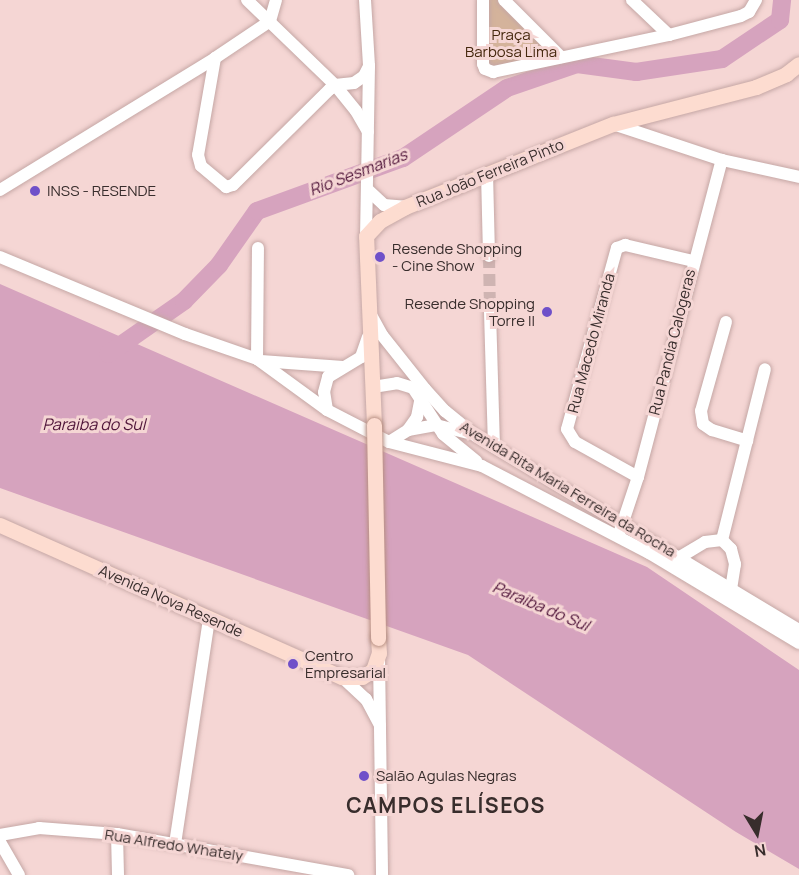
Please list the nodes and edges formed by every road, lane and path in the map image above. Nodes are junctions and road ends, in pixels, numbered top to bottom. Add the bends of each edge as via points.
1 (247, 0) edge
2 (276, 0) edge
3 (365, 0) edge
4 (483, 0) edge
5 (504, 0) edge
6 (632, 0) edge
7 (756, 0) edge
8 (270, 21) junction
9 (669, 35) junction
10 (561, 57) junction
11 (215, 58) junction
12 (799, 64) edge
13 (369, 66) junction
14 (335, 85) junction
15 (613, 124) junction
16 (368, 137) junction
17 (722, 159) junction
18 (487, 173) junction
19 (799, 177) edge
20 (368, 186) junction
21 (0, 190) edge
22 (405, 207) junction
23 (366, 236) junction
24 (258, 248) dead end
25 (489, 256) tunnel mouth
26 (0, 257) edge
27 (693, 261) junction
28 (490, 312) tunnel mouth
29 (369, 313) junction
30 (726, 322) dead end
31 (370, 330) junction
32 (258, 360) junction
33 (347, 367) junction
34 (765, 369) dead end
35 (373, 387) junction
36 (421, 396) junction
37 (327, 410) junction
38 (436, 426) junction
39 (408, 429) junction
40 (476, 436) junction
41 (389, 441) junction
42 (747, 441) junction
43 (494, 447) junction
44 (482, 466) junction
45 (638, 477) junction
46 (0, 525) edge
47 (624, 525) junction
48 (617, 536) junction
49 (722, 540) junction
50 (680, 557) junction
51 (731, 588) junction
52 (209, 618) junction
53 (799, 630) edge
54 (799, 643) edge
55 (379, 645) junction
56 (342, 677) junction
57 (381, 726) junction
58 (117, 834) junction
59 (0, 835) edge
60 (0, 842) edge
61 (175, 844) junction
62 (19, 875) edge
63 (118, 875) edge
64 (348, 875) edge
65 (382, 875) edge

1 - 8 street
2 - 8 street
3 - 13 street
4 - 10 street via 485,69 493,72
5 - 10 street
6 - 9 street
7 - 9 street via 749,12 741,16
8 - 11 street
8 - 14 street
9 - 10 street
11 - 14 street via 198,155 201,166 226,187 233,185
11 - 21 street
12 - 15 main road, Rua João Ferreira Pinto via 756,87
13 - 14 street via 354,83
13 - 16 street
14 - 16 street via 356,111
15 - 17 street
15 - 18 main road, Rua João Ferreira Pinto
16 - 20 street
17 - 19 street
17 - 27 street, Rua Pandia Calogeras
18 - 22 main road, Rua João Ferreira Pinto
18 - 25 street
20 - 22 street via 384,205
20 - 23 street
22 - 23 main road, Rua João Ferreira Pinto via 380,221
23 - 29 main road
24 - 32 street
26 - 32 street
27 - 45 street, Rua Pandia Calogeras
27 - 45 street, Rua Macedo Miranda via 625,245 617,248 567,429 575,442
28 - 43 street
29 - 31 main road
29 - 40 street, Avenida Rita Maria Ferreira da Rocha via 425,390
30 - 42 street via 701,411 703,424
31 - 33 street via 361,357
31 - 35 main road
32 - 33 street
32 - 37 street, Avenida Rita Maria Ferreira da Rocha
33 - 37 street via 328,377 324,392
34 - 42 street
35 - 36 street via 405,384
35 - 55 main road, bridge
36 - 38 street
36 - 39 street via 417,417
37 - 41 street, Avenida Rita Maria Ferreira da Rocha
38 - 39 street
38 - 40 street via 457,428
38 - 44 street via 454,446
39 - 41 street
40 - 43 street, Avenida Rita Maria Ferreira da Rocha
41 - 44 street, Avenida Rita Maria Ferreira da Rocha
42 - 49 street
43 - 47 street, Avenida Rita Maria Ferreira da Rocha
44 - 48 street, Avenida Rita Maria Ferreira da Rocha
45 - 47 street, Rua Pandia Calogeras
46 - 52 main road, Avenida Nova Resende
47 - 48 street, Rua Pandia Calogeras
47 - 50 street, Avenida Rita Maria Ferreira da Rocha
48 - 54 street, Avenida Rita Maria Ferreira da Rocha
49 - 50 street via 705,542
49 - 51 street via 731,549 735,564
50 - 51 street, Avenida Rita Maria Ferreira da Rocha
51 - 53 street, Avenida Rita Maria Ferreira da Rocha
52 - 56 main road, Avenida Nova Resende
52 - 61 street
55 - 56 main road via 374,670 369,675
55 - 57 street
56 - 57 street via 366,699
57 - 65 street
58 - 59 street, Rua Alfredo Whately via 39,828
58 - 61 street, Rua Alfredo Whately
58 - 63 street
60 - 62 street
61 - 64 street, Rua Alfredo Whately

